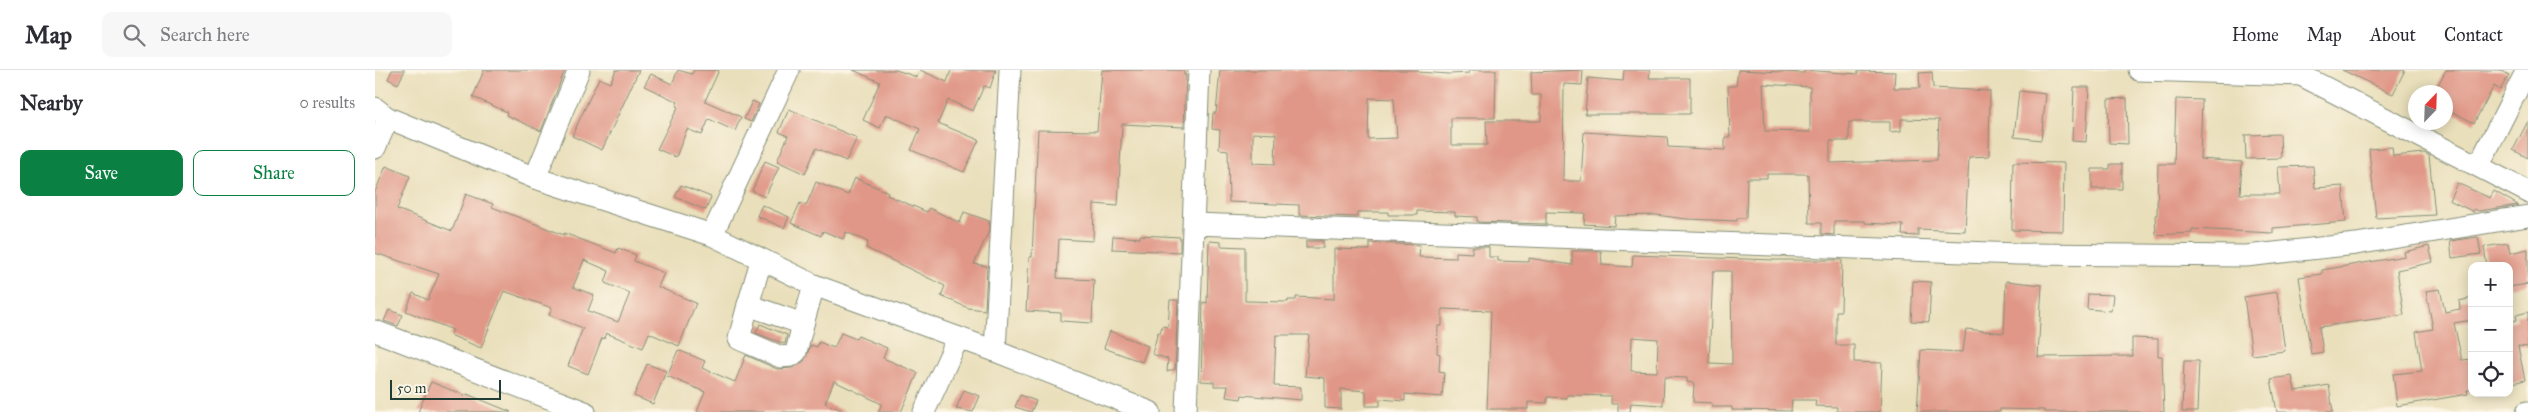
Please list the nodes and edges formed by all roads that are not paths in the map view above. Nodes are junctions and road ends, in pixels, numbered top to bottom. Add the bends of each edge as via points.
1 (579, 70) edge
2 (789, 70) edge
3 (1010, 70) edge
4 (1199, 70) edge
5 (2139, 70) edge
6 (2527, 70) edge
7 (2301, 72) edge
8 (381, 113) edge
9 (375, 148) edge
10 (2479, 165) junction
11 (535, 178) junction
12 (2528, 192) edge
13 (2528, 216) edge
14 (1194, 224) junction
15 (712, 236) junction
16 (761, 261) junction
17 (814, 285) junction
18 (748, 305) junction
19 (803, 324) junction
20 (375, 331) edge
21 (958, 338) junction
22 (995, 352) junction
23 (585, 412) edge
24 (924, 412) edge
25 (1150, 412) edge
26 (1186, 412) edge

1 - 11 street
2 - 15 street
3 - 22 street
4 - 14 street
5 - 7 street
6 - 10 street
7 - 10 street
8 - 9 street
8 - 11 street
10 - 12 street
11 - 15 street
13 - 14 street via 2356,244 2246,256 2018,254
14 - 26 street
15 - 16 street
16 - 17 street
16 - 18 street
17 - 19 street
17 - 21 street
18 - 19 street
18 - 19 street via 739,339 781,357 795,352
20 - 23 street
21 - 22 street
21 - 24 street
22 - 25 street

